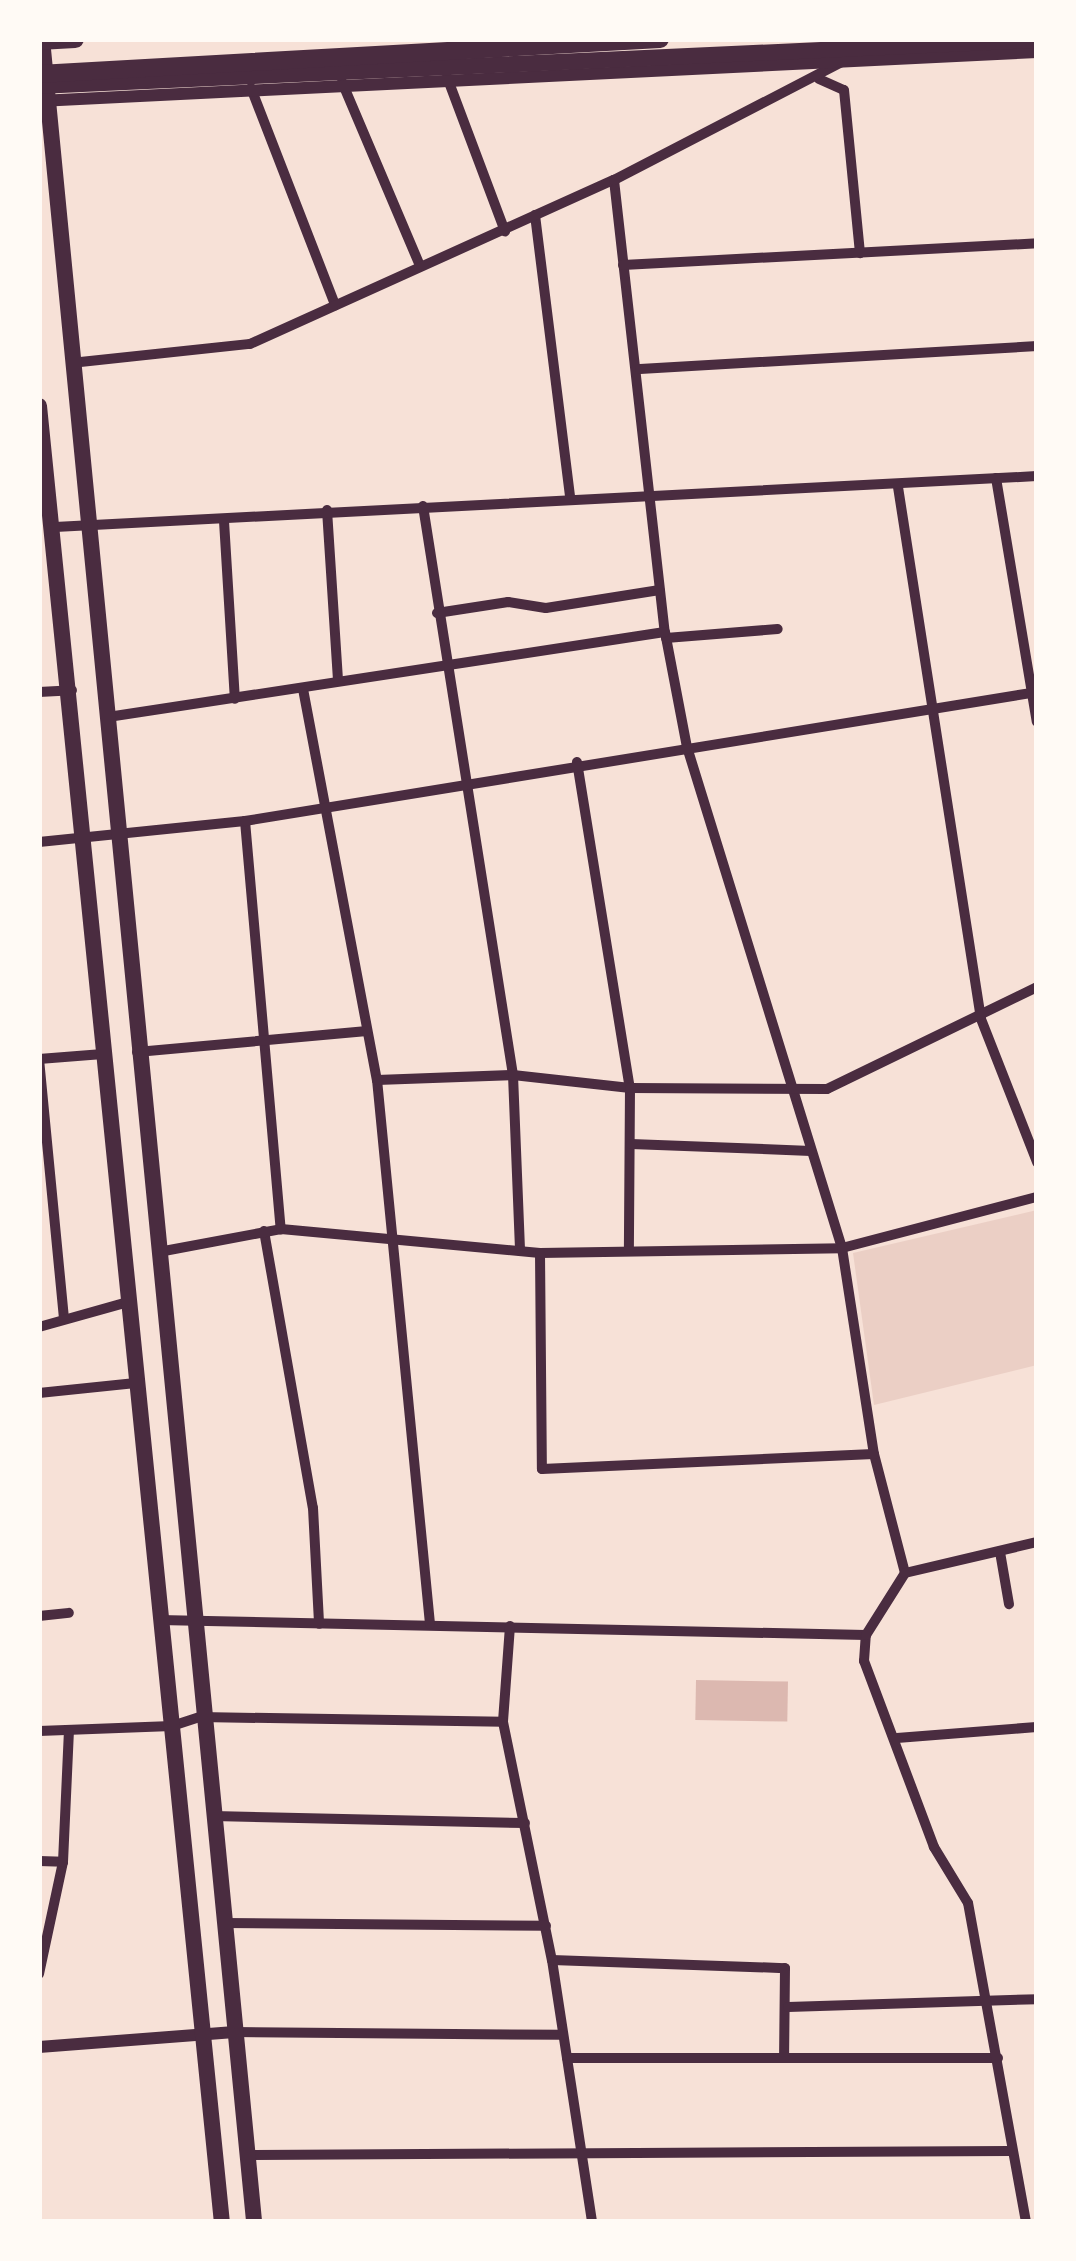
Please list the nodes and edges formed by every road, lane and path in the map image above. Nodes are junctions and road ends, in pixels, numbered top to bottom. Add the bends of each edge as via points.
1 (75, 39) edge
2 (660, 39) edge
3 (40, 40) edge
4 (1037, 40) edge
5 (1037, 52) edge
6 (846, 59) junction
7 (39, 74) edge
8 (446, 76) junction
9 (819, 80) junction
10 (343, 82) junction
11 (251, 88) junction
12 (41, 96) edge
13 (614, 180) junction
14 (536, 215) junction
15 (505, 231) junction
16 (1037, 243) edge
17 (860, 253) junction
18 (623, 265) junction
19 (420, 266) junction
20 (335, 305) junction
21 (1037, 346) edge
22 (71, 363) junction
23 (640, 369) junction
24 (39, 406) edge
25 (1037, 476) edge
26 (996, 478) junction
27 (898, 487) junction
28 (649, 495) junction
29 (570, 497) junction
30 (424, 506) junction
31 (327, 510) junction
32 (224, 520) junction
33 (47, 527) edge
34 (89, 529) junction
35 (660, 590) junction
36 (437, 613) junction
37 (778, 629) dead end
38 (665, 635) junction
39 (446, 664) junction
40 (338, 681) junction
41 (303, 688) junction
42 (72, 690) junction
43 (39, 692) edge
44 (1034, 692) edge
45 (235, 699) junction
46 (930, 708) junction
47 (108, 717) junction
48 (1037, 722) edge
49 (687, 747) junction
50 (577, 762) junction
51 (466, 782) junction
52 (322, 808) junction
53 (245, 821) junction
54 (121, 837) junction
55 (83, 841) junction
56 (39, 842) edge
57 (1037, 987) edge
58 (981, 1019) junction
59 (367, 1030) junction
60 (262, 1040) junction
61 (136, 1052) junction
62 (103, 1054) junction
63 (39, 1059) edge
64 (513, 1075) junction
65 (377, 1080) junction
66 (630, 1088) junction
67 (793, 1093) junction
68 (631, 1144) junction
69 (811, 1151) junction
70 (1037, 1162) edge
71 (1037, 1197) edge
72 (45, 1212) edge
73 (281, 1229) junction
74 (264, 1231) junction
75 (388, 1237) junction
76 (842, 1248) junction
77 (629, 1249) junction
78 (164, 1250) junction
79 (520, 1251) junction
80 (540, 1253) junction
81 (128, 1302) junction
82 (64, 1319) junction
83 (39, 1327) edge
84 (135, 1383) junction
85 (39, 1393) edge
86 (874, 1454) junction
87 (1037, 1542) edge
88 (1000, 1552) junction
89 (905, 1573) junction
90 (1009, 1604) dead end
91 (69, 1613) dead end
92 (39, 1616) edge
93 (159, 1620) junction
94 (192, 1622) junction
95 (320, 1624) junction
96 (430, 1624) junction
97 (510, 1626) junction
98 (866, 1635) junction
99 (200, 1717) junction
100 (503, 1722) junction
101 (172, 1726) junction
102 (1037, 1727) edge
103 (39, 1731) edge
104 (69, 1732) junction
105 (897, 1738) junction
106 (213, 1816) junction
107 (525, 1823) junction
108 (39, 1861) edge
109 (63, 1862) junction
110 (224, 1923) junction
111 (546, 1926) junction
112 (552, 1960) junction
113 (39, 1974) edge
114 (1037, 1999) edge
115 (983, 2002) junction
116 (788, 2007) junction
117 (234, 2032) junction
118 (203, 2035) junction
119 (562, 2035) junction
120 (39, 2047) edge
121 (567, 2058) junction
122 (784, 2058) junction
123 (998, 2058) junction
124 (1010, 2151) junction
125 (580, 2152) junction
126 (246, 2155) junction
127 (221, 2222) edge
128 (254, 2222) edge
129 (592, 2222) edge
130 (1026, 2222) edge

1 - 3 highway
2 - 7 highway
3 - 12 main road
4 - 12 main road
5 - 6 street
6 - 8 street
6 - 9 street
8 - 10 street
8 - 15 street
9 - 13 street
9 - 17 street via 844,90
10 - 11 street
10 - 19 street
11 - 12 street
11 - 20 street
12 - 22 main road
13 - 14 street
13 - 18 street
14 - 15 street
14 - 29 street
15 - 19 street
16 - 17 street
17 - 18 street
18 - 23 street
19 - 20 street
20 - 22 street via 250,344
21 - 23 street
22 - 34 main road
23 - 28 street
24 - 33 main road
25 - 26 street
26 - 27 street
26 - 44 street
27 - 28 street
27 - 46 street
28 - 29 street
28 - 35 street
29 - 30 street
30 - 31 street
30 - 36 street
31 - 32 street
31 - 40 street
32 - 34 street
32 - 45 street
33 - 34 street
33 - 42 main road
34 - 47 main road
35 - 36 street via 545,608 508,602
35 - 38 street
36 - 39 street
37 - 38 street
38 - 39 street
38 - 49 street
39 - 40 street
39 - 51 street
40 - 41 street
41 - 45 street
41 - 52 street
42 - 43 street
42 - 55 main road
44 - 46 street
44 - 48 street
45 - 47 street
46 - 49 street
46 - 58 street
47 - 54 main road
49 - 50 street
49 - 67 street
50 - 51 street
50 - 66 street
51 - 52 street
51 - 64 street
52 - 53 street
52 - 59 street
53 - 54 street
53 - 60 street
54 - 55 street
54 - 61 main road
55 - 56 street
55 - 62 main road
57 - 58 street
58 - 67 street via 826,1089
58 - 70 street
59 - 60 street
59 - 65 street
60 - 61 street
60 - 73 street
61 - 78 main road
62 - 63 street
62 - 81 main road
63 - 72 street
64 - 65 street
64 - 66 street
64 - 79 street
65 - 75 street
66 - 67 street
66 - 68 street
67 - 69 street
68 - 69 street
68 - 77 street
69 - 76 street
71 - 76 street
72 - 82 street
73 - 74 street
73 - 75 street
74 - 78 street
74 - 95 street via 313,1508
75 - 79 street
75 - 96 street
76 - 77 street
76 - 86 street
77 - 80 street
78 - 94 main road
79 - 80 street
80 - 86 street via 542,1469
81 - 82 street
81 - 84 main road
82 - 83 street
84 - 85 street
84 - 93 main road
86 - 89 street
87 - 88 street
88 - 89 street
88 - 90 street
89 - 98 street
91 - 92 street
93 - 94 street
93 - 101 main road
94 - 95 street
94 - 99 main road
95 - 96 street
96 - 97 street
97 - 98 street
97 - 100 street
98 - 105 street via 864,1661
99 - 100 street
99 - 101 street
99 - 106 main road
100 - 107 street
101 - 104 street
101 - 118 main road
102 - 105 street
103 - 104 street
104 - 109 street
105 - 115 street via 934,1847 968,1903
106 - 107 street
106 - 110 main road
107 - 111 street
108 - 109 street
109 - 113 street
110 - 111 street
110 - 117 main road
111 - 112 street
112 - 116 street via 785,1968
112 - 119 street
114 - 115 street
115 - 116 street
115 - 123 street
116 - 122 street
117 - 118 street
117 - 119 street
117 - 126 main road
118 - 120 street
118 - 127 main road
119 - 121 street
121 - 122 street
121 - 125 street
122 - 123 street
123 - 124 street
124 - 125 street
124 - 130 street
125 - 126 street
125 - 129 street
126 - 128 main road

